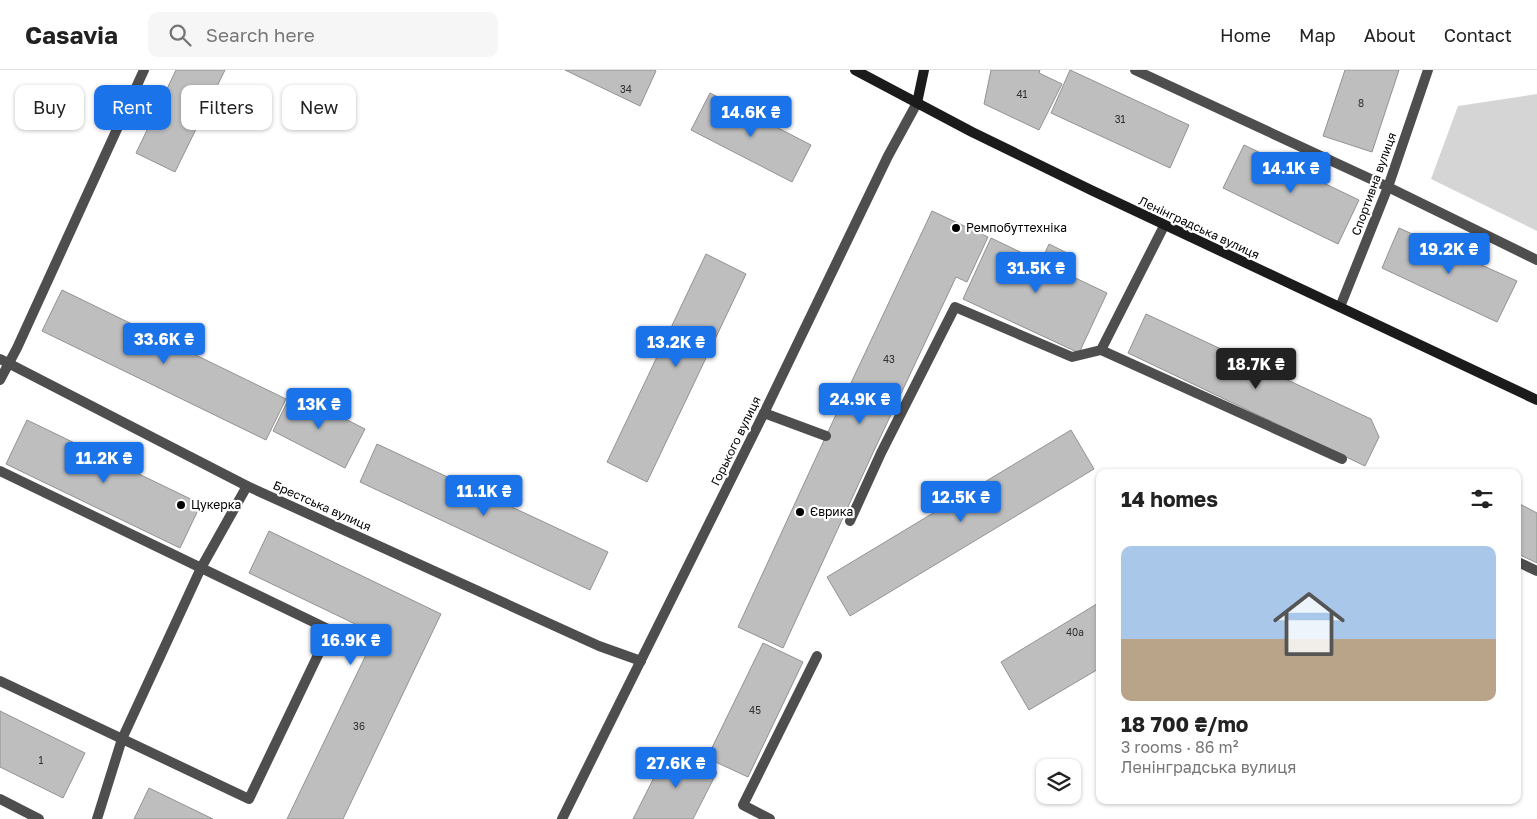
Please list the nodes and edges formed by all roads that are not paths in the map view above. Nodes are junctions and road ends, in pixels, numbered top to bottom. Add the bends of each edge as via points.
1 (144, 70) edge
2 (855, 70) edge
3 (924, 70) edge
4 (1135, 70) edge
5 (1428, 70) edge
6 (917, 103) junction
7 (1388, 186) junction
8 (1164, 226) junction
9 (1537, 260) edge
10 (1340, 306) junction
11 (1101, 350) junction
12 (5, 361) edge
13 (0, 380) edge
14 (1537, 400) edge
15 (764, 413) junction
16 (826, 436) dead end
17 (1342, 459) dead end
18 (0, 471) edge
19 (247, 486) junction
20 (850, 521) dead end
21 (1521, 563) edge
22 (201, 568) junction
23 (1537, 571) edge
24 (817, 656) dead end
25 (641, 661) junction
26 (0, 681) edge
27 (122, 738) junction
28 (0, 799) edge
29 (40, 819) edge
30 (97, 819) edge
31 (562, 819) edge
32 (770, 819) edge

1 - 12 street
2 - 6 street, Ленінградська вулиця
3 - 6 street, Горького вулиця
4 - 7 street
5 - 7 street, Спортивна вулиця
6 - 8 street, Ленінградська вулиця
6 - 15 street, Горького вулиця via 888,156
7 - 9 street
7 - 10 street, Спортивна вулиця
8 - 10 street, Ленінградська вулиця
8 - 11 street
10 - 14 street, Ленінградська вулиця
11 - 17 street
11 - 20 street via 1072,357 955,307 876,455
12 - 13 street
12 - 19 street, Брестська вулиця
15 - 16 street
15 - 25 street, Горького вулиця
18 - 22 street
19 - 22 street
19 - 25 street, Брестська вулиця via 599,646
21 - 23 street
22 - 27 street
22 - 27 street via 330,630 250,799
24 - 32 street via 743,805
25 - 31 street, Горького вулиця
26 - 27 street
27 - 30 street
28 - 29 street

